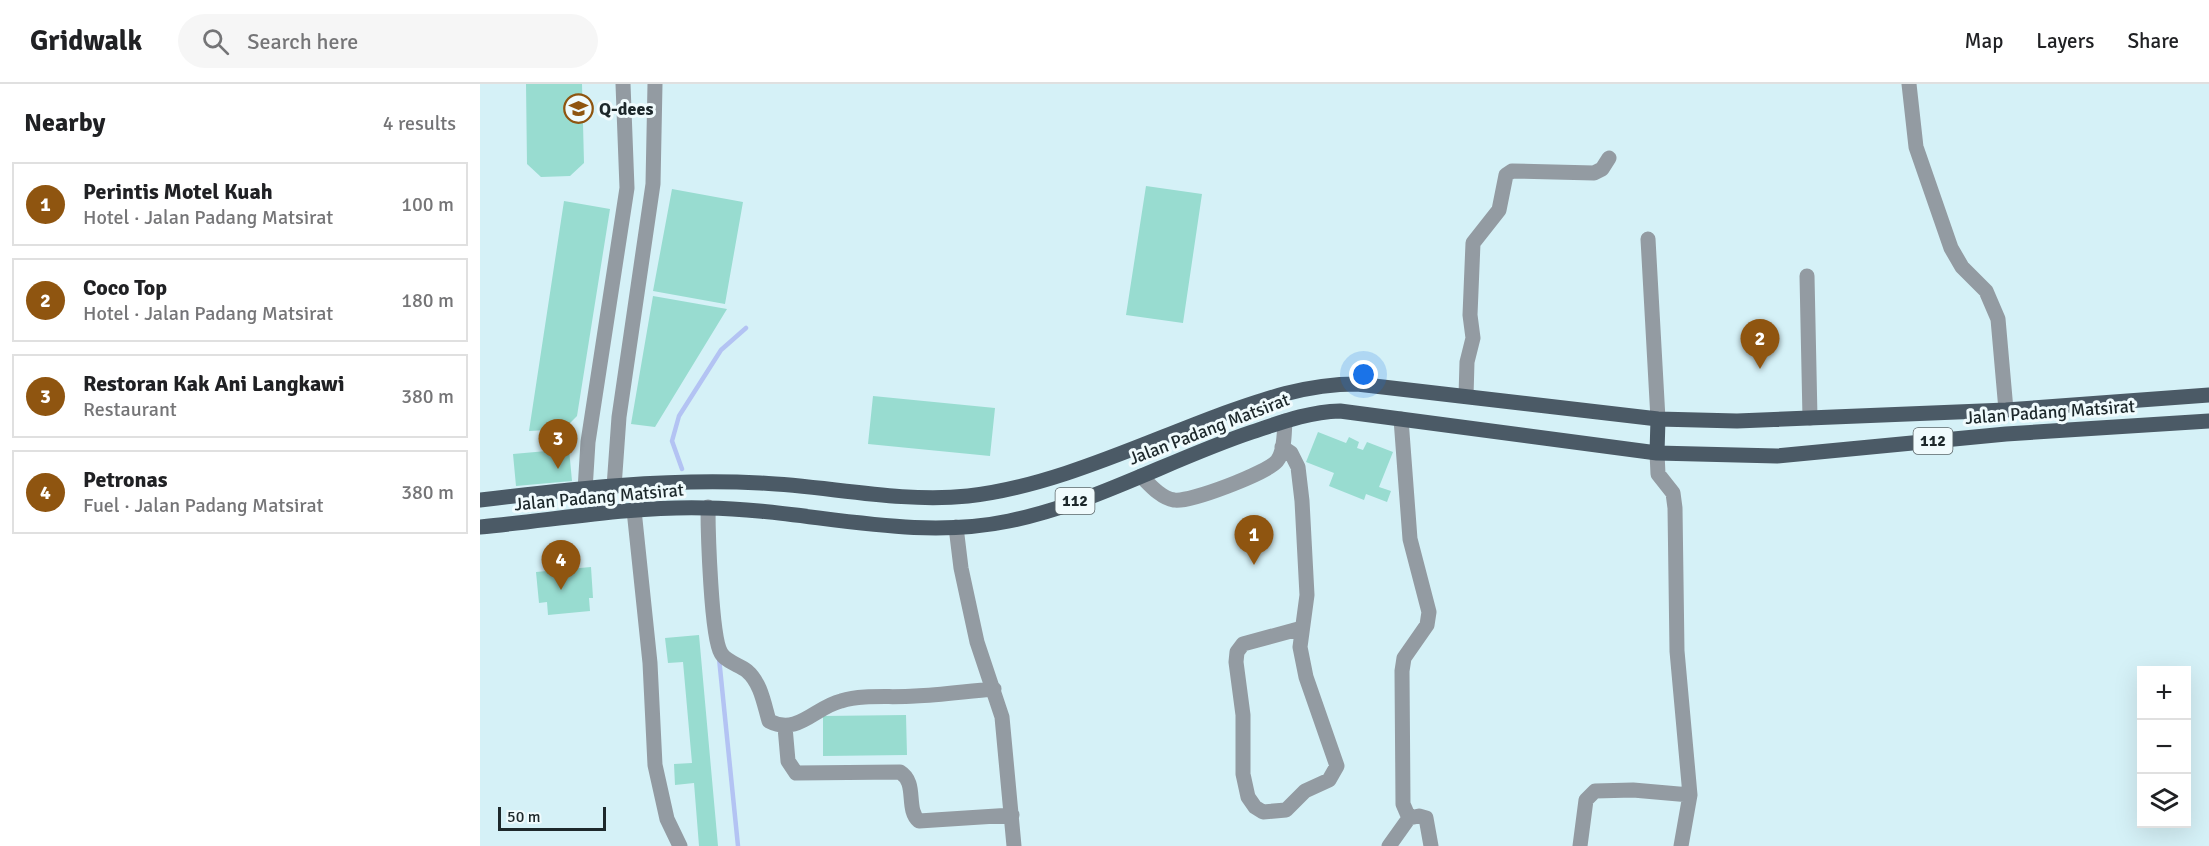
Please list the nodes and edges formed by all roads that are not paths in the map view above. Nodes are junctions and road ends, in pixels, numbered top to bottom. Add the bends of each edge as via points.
1 (623, 84) edge
2 (655, 84) edge
3 (1909, 84) edge
4 (1609, 158) dead end
5 (1648, 239) dead end
6 (1807, 276) dead end
7 (2209, 394) edge
8 (1466, 396) junction
9 (2006, 410) junction
10 (1810, 418) junction
11 (1401, 419) junction
12 (1658, 419) junction
13 (1285, 421) junction
14 (2209, 421) edge
15 (1282, 447) junction
16 (1657, 453) junction
17 (1141, 476) junction
18 (614, 487) junction
19 (585, 490) junction
20 (480, 500) edge
21 (708, 507) junction
22 (634, 510) junction
23 (480, 527) edge
24 (956, 527) junction
25 (1302, 628) junction
26 (994, 689) junction
27 (785, 727) junction
28 (1690, 795) junction
29 (1012, 815) junction
30 (1409, 818) junction
31 (680, 846) edge
32 (1014, 846) edge
33 (1389, 846) edge
34 (1431, 846) edge
35 (1580, 846) edge
36 (1681, 846) edge

1 - 19 street via 627,188 588,442
2 - 18 street via 653,184 619,417
3 - 9 street via 1916,147 1951,248 1962,267 1986,291 1998,320
4 - 8 street via 1594,173 1512,171 1506,175 1499,210 1473,243 1473,338 1467,362
5 - 12 street
6 - 10 street
7 - 9 main road, Jalan Padang Matsirat / 112
8 - 12 main road, Jalan Padang Matsirat / 112
8 - 18 main road, Jalan Padang Matsirat / 112 via 1357,384 1298,388 1037,483 966,496 922,497 760,483 673,482
9 - 10 main road, Jalan Padang Matsirat / 112
10 - 12 main road, Jalan Padang Matsirat / 112
11 - 13 main road, Jalan Padang Matsirat / 112 via 1340,411 1302,414
11 - 16 main road, Jalan Padang Matsirat / 112
11 - 30 street via 1410,539 1430,612 1427,625 1404,658 1402,671 1403,804
12 - 16 main road
13 - 15 street
13 - 17 main road, Jalan Padang Matsirat / 112
14 - 16 main road, Jalan Padang Matsirat / 112 via 2006,434 1777,456
15 - 17 street via 1276,463 1261,473 1186,501 1172,500
15 - 25 street via 1291,453 1298,467 1307,584
16 - 28 street via 1658,474 1673,493 1675,508 1677,651
17 - 24 main road, Jalan Padang Matsirat / 112 via 1042,513
18 - 19 main road, Jalan Padang Matsirat / 112
19 - 20 main road, Jalan Padang Matsirat / 112
21 - 22 main road, Jalan Padang Matsirat / 112
21 - 24 main road, Jalan Padang Matsirat / 112 via 878,525
21 - 27 street via 708,553 720,652 749,672 760,690 769,721
22 - 23 main road, Jalan Padang Matsirat / 112
22 - 31 street via 650,663 655,765 667,819
24 - 26 street via 970,614
25 - 25 street via 1258,638 1237,652 1244,774 1248,797 1263,812 1287,810 1305,791 1329,780 1337,766 1306,677 1300,647
26 - 27 street via 848,699
26 - 29 street via 1002,717
27 - 29 street via 788,760 796,773 900,772 910,783 919,821
28 - 35 street via 1595,791 1586,800
28 - 36 street
29 - 32 street
30 - 33 street
30 - 34 street via 1426,818

